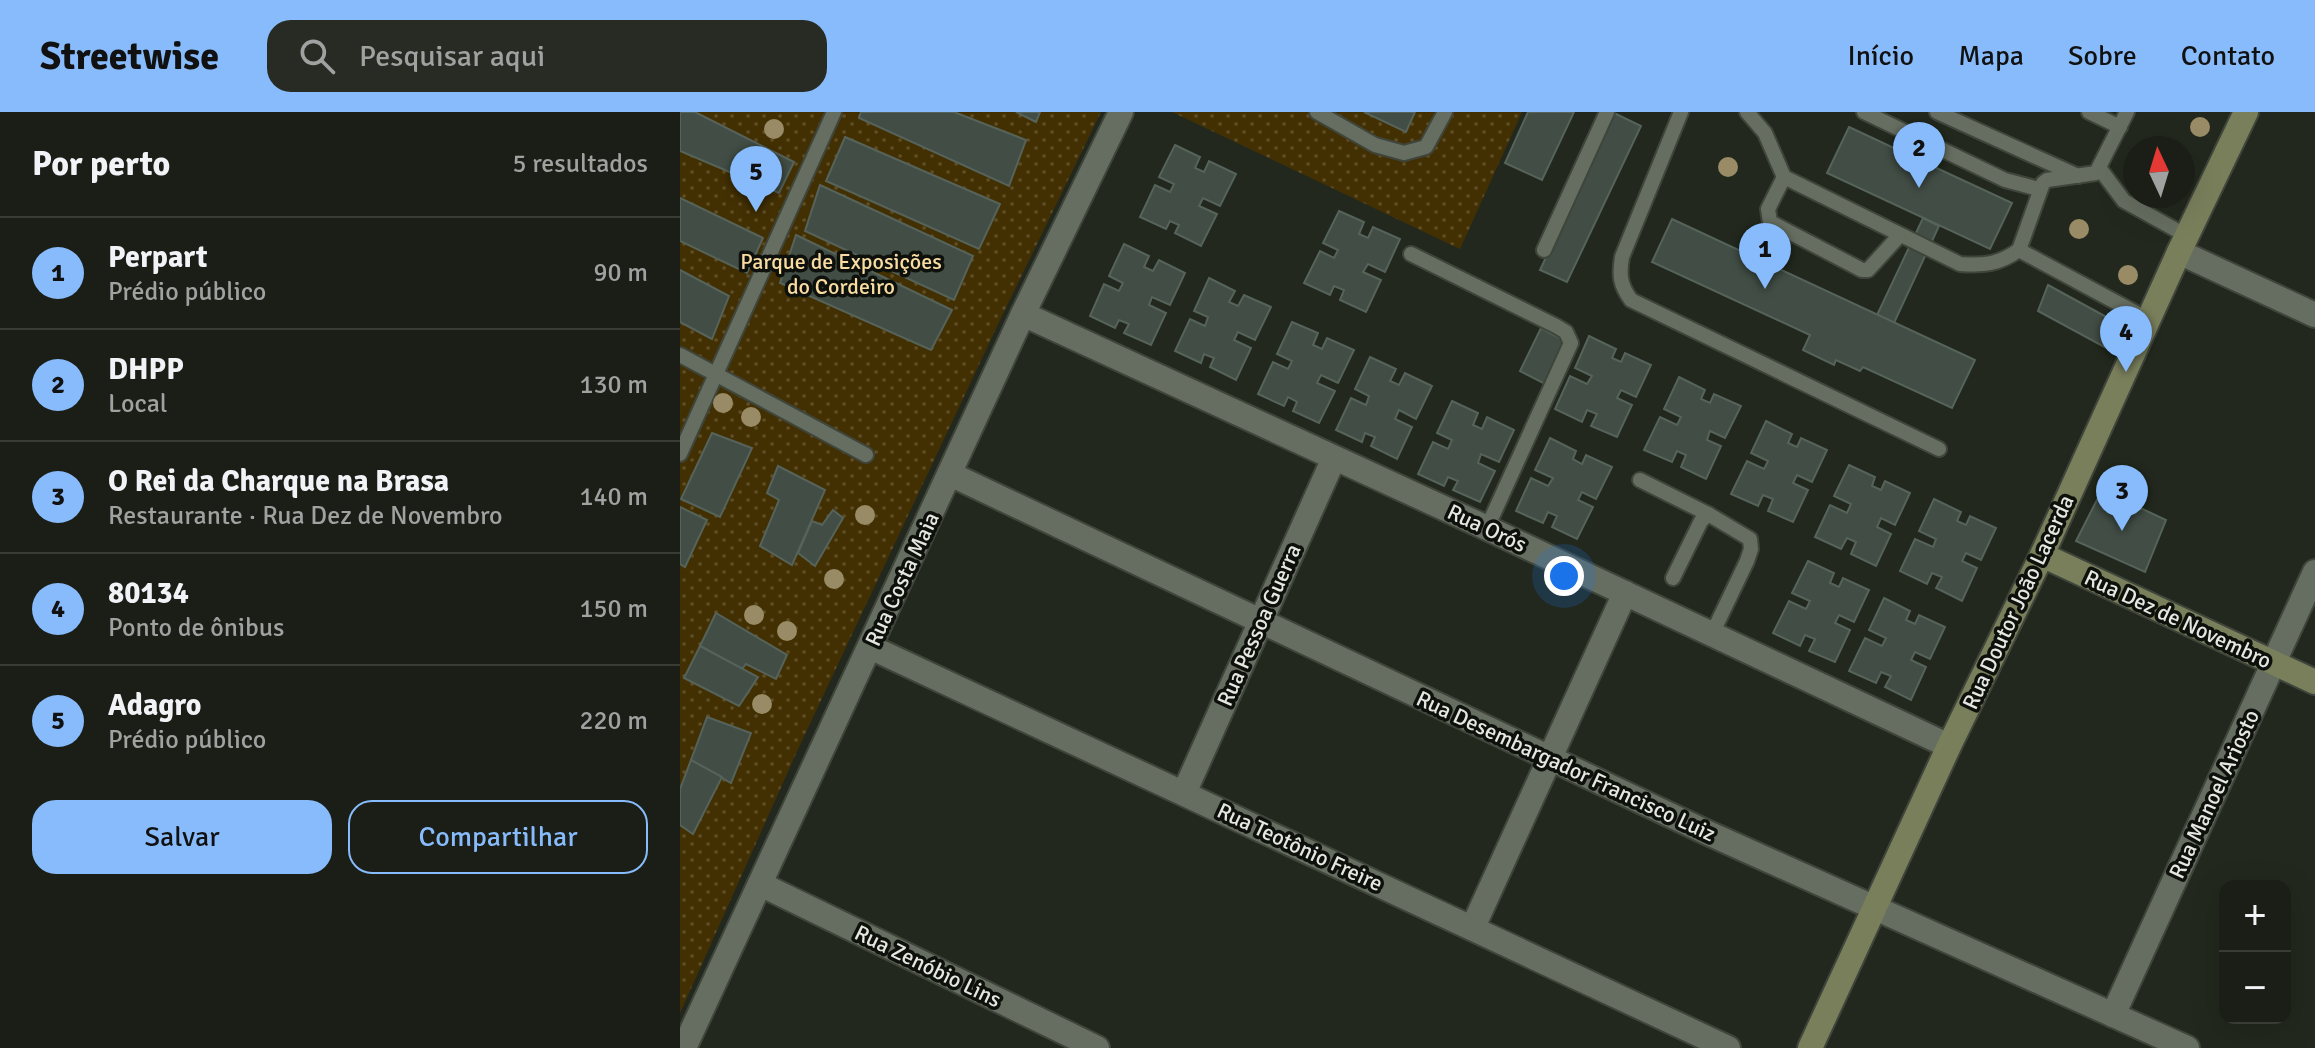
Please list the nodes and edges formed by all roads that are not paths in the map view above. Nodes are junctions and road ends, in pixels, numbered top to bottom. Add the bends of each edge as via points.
1 (834, 112) edge
2 (1121, 112) edge
3 (1317, 112) edge
4 (1445, 112) edge
5 (1607, 112) edge
6 (1681, 112) edge
7 (1747, 112) edge
8 (1864, 112) edge
9 (1937, 112) edge
10 (2089, 112) edge
11 (2127, 112) edge
12 (2246, 112) edge
13 (1960, 117) edge
14 (2120, 127) junction
15 (2100, 169) junction
16 (2078, 176) junction
17 (1784, 177) junction
18 (2039, 189) junction
19 (1899, 236) junction
20 (2183, 244) junction
21 (1544, 250) dead end
22 (2019, 250) junction
23 (1411, 254) dead end
24 (1023, 314) junction
25 (2315, 315) edge
26 (2149, 320) junction
27 (680, 355) edge
28 (718, 375) junction
29 (1939, 449) dead end
30 (680, 454) edge
31 (866, 455) dead end
32 (1334, 458) junction
33 (950, 474) junction
34 (1640, 480) dead end
35 (1708, 514) junction
36 (1487, 528) junction
37 (2042, 555) junction
38 (2315, 572) edge
39 (1673, 578) dead end
40 (1625, 593) junction
41 (1260, 621) junction
42 (1712, 634) junction
43 (870, 647) junction
44 (2274, 663) junction
45 (2315, 682) edge
46 (1949, 746) junction
47 (1550, 758) junction
48 (1184, 793) junction
49 (760, 884) junction
50 (1874, 909) junction
51 (1473, 927) junction
52 (2113, 1015) junction
53 (684, 1048) edge
54 (1097, 1048) edge
55 (1728, 1048) edge
56 (1810, 1048) edge
57 (2187, 1048) edge

1 - 28 lane
2 - 24 street, Rua Costa Maia
3 - 4 lane via 1375,145 1404,153 1426,147
5 - 21 lane
6 - 29 lane via 1622,257 1619,273 1631,300
7 - 17 lane via 1765,133
8 - 18 lane via 2005,180
9 - 13 lane
10 - 14 lane
11 - 14 lane
12 - 20 main road, Rua Doutor João Lacerda
13 - 16 lane
14 - 15 lane
15 - 16 lane
15 - 20 lane via 2124,201
16 - 18 lane via 2047,180
17 - 19 lane
17 - 19 lane via 1768,209 1770,222 1862,270 1868,270
18 - 22 lane
19 - 22 lane via 1960,264 1985,266
20 - 25 street
20 - 26 main road, Rua Doutor João Lacerda
22 - 26 lane
23 - 36 lane via 1556,326 1571,343
24 - 32 street, Rua Orós
24 - 33 street, Rua Costa Maia
26 - 37 main road, Rua Doutor João Lacerda
27 - 28 lane
28 - 30 lane
28 - 31 lane
32 - 36 street, Rua Orós
32 - 41 street, Rua Pessoa Guerra
33 - 41 street, Rua Desembargador Francisco Luiz
33 - 43 street, Rua Costa Maia
34 - 35 lane
35 - 39 lane
35 - 42 lane via 1750,539 1751,549
36 - 40 street, Rua Orós
37 - 44 main road, Rua Dez de Novembro
37 - 46 main road, Rua Doutor João Lacerda
38 - 44 street, Rua Manoel Ariosto
40 - 42 street, Rua Orós
40 - 47 street
41 - 47 street, Rua Desembargador Francisco Luiz
41 - 48 street, Rua Pessoa Guerra
42 - 46 street, Rua Orós
43 - 48 street, Rua Teotônio Freire
43 - 49 street, Rua Costa Maia
44 - 45 main road, Rua Dez de Novembro
44 - 52 street, Rua Manoel Ariosto
46 - 50 main road, Rua Doutor João Lacerda
47 - 50 street, Rua Desembargador Francisco Luiz
47 - 51 street
48 - 51 street, Rua Teotônio Freire
49 - 53 street, Rua Costa Maia
49 - 54 street, Rua Zenóbio Lins
50 - 52 street, Rua Desembargador Francisco Luiz
50 - 56 main road, Rua Doutor João Lacerda
51 - 55 street, Rua Teotônio Freire
52 - 57 street, Rua Desembargador Francisco Luiz

